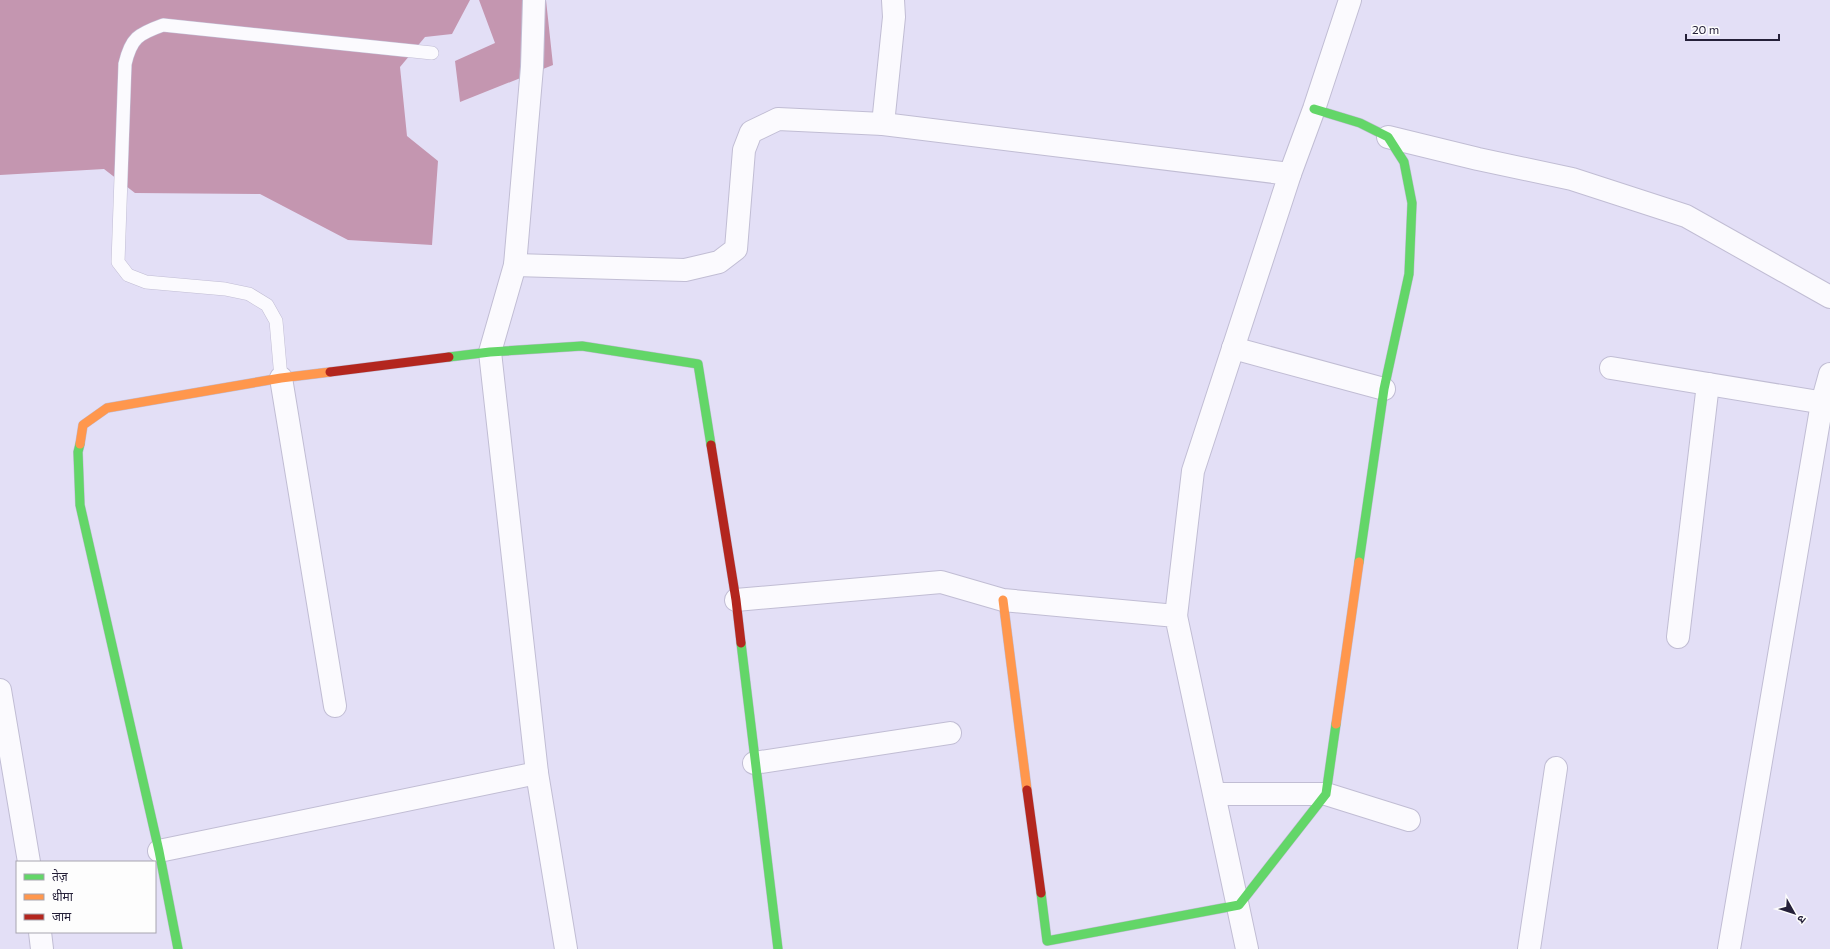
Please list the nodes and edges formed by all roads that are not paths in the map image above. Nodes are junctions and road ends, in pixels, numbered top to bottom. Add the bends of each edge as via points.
1 (534, 0) edge
2 (893, 0) edge
3 (1350, 0) edge
4 (432, 53) dead end
5 (1314, 109) junction
6 (883, 124) junction
7 (1388, 137) junction
8 (1290, 174) junction
9 (516, 265) junction
10 (1830, 297) edge
11 (1233, 348) junction
12 (490, 352) junction
13 (1611, 368) dead end
14 (1830, 374) edge
15 (281, 378) junction
16 (1708, 384) junction
17 (1384, 389) junction
18 (1826, 403) edge
19 (736, 600) junction
20 (1003, 600) junction
21 (1176, 616) junction
22 (1678, 637) dead end
23 (0, 690) edge
24 (335, 706) dead end
25 (950, 733) dead end
26 (754, 763) junction
27 (1556, 768) dead end
28 (537, 773) junction
29 (1215, 794) junction
30 (1326, 794) junction
31 (1409, 820) dead end
32 (159, 851) junction
33 (28, 861) edge
34 (1239, 905) junction
35 (40, 933) edge
36 (42, 949) edge
37 (178, 949) edge
38 (566, 949) edge
39 (778, 949) edge
40 (1247, 949) edge
41 (1529, 949) edge
42 (1729, 949) edge

1 - 9 street via 532,67
2 - 6 street via 894,17
3 - 5 street
4 - 15 lane via 163,25 145,31 129,47 125,64 118,262 128,275 146,282 249,294 267,305 276,321
5 - 7 street via 1360,123
5 - 8 street
6 - 8 street
6 - 9 street via 778,119 751,132 744,150 736,249 719,262 685,270
7 - 10 street via 1572,179 1686,216
7 - 17 street via 1404,162 1412,203 1409,274
8 - 11 street
9 - 12 street
11 - 17 street
11 - 21 street via 1193,471
12 - 15 street
12 - 19 street via 582,346 698,364
12 - 28 street
13 - 16 street
14 - 18 street
15 - 24 street
15 - 32 street via 107,408 83,425 78,452 80,504
16 - 18 street
16 - 22 street
17 - 30 street
18 - 42 street
19 - 20 street via 942,582
19 - 26 street
20 - 21 street
20 - 34 street via 1047,940
21 - 29 street
23 - 33 street
25 - 26 street
26 - 39 street
27 - 41 street
28 - 32 street
28 - 38 street
29 - 30 street
29 - 34 street
30 - 31 street
30 - 34 street
32 - 37 street
34 - 40 street
35 - 36 street

